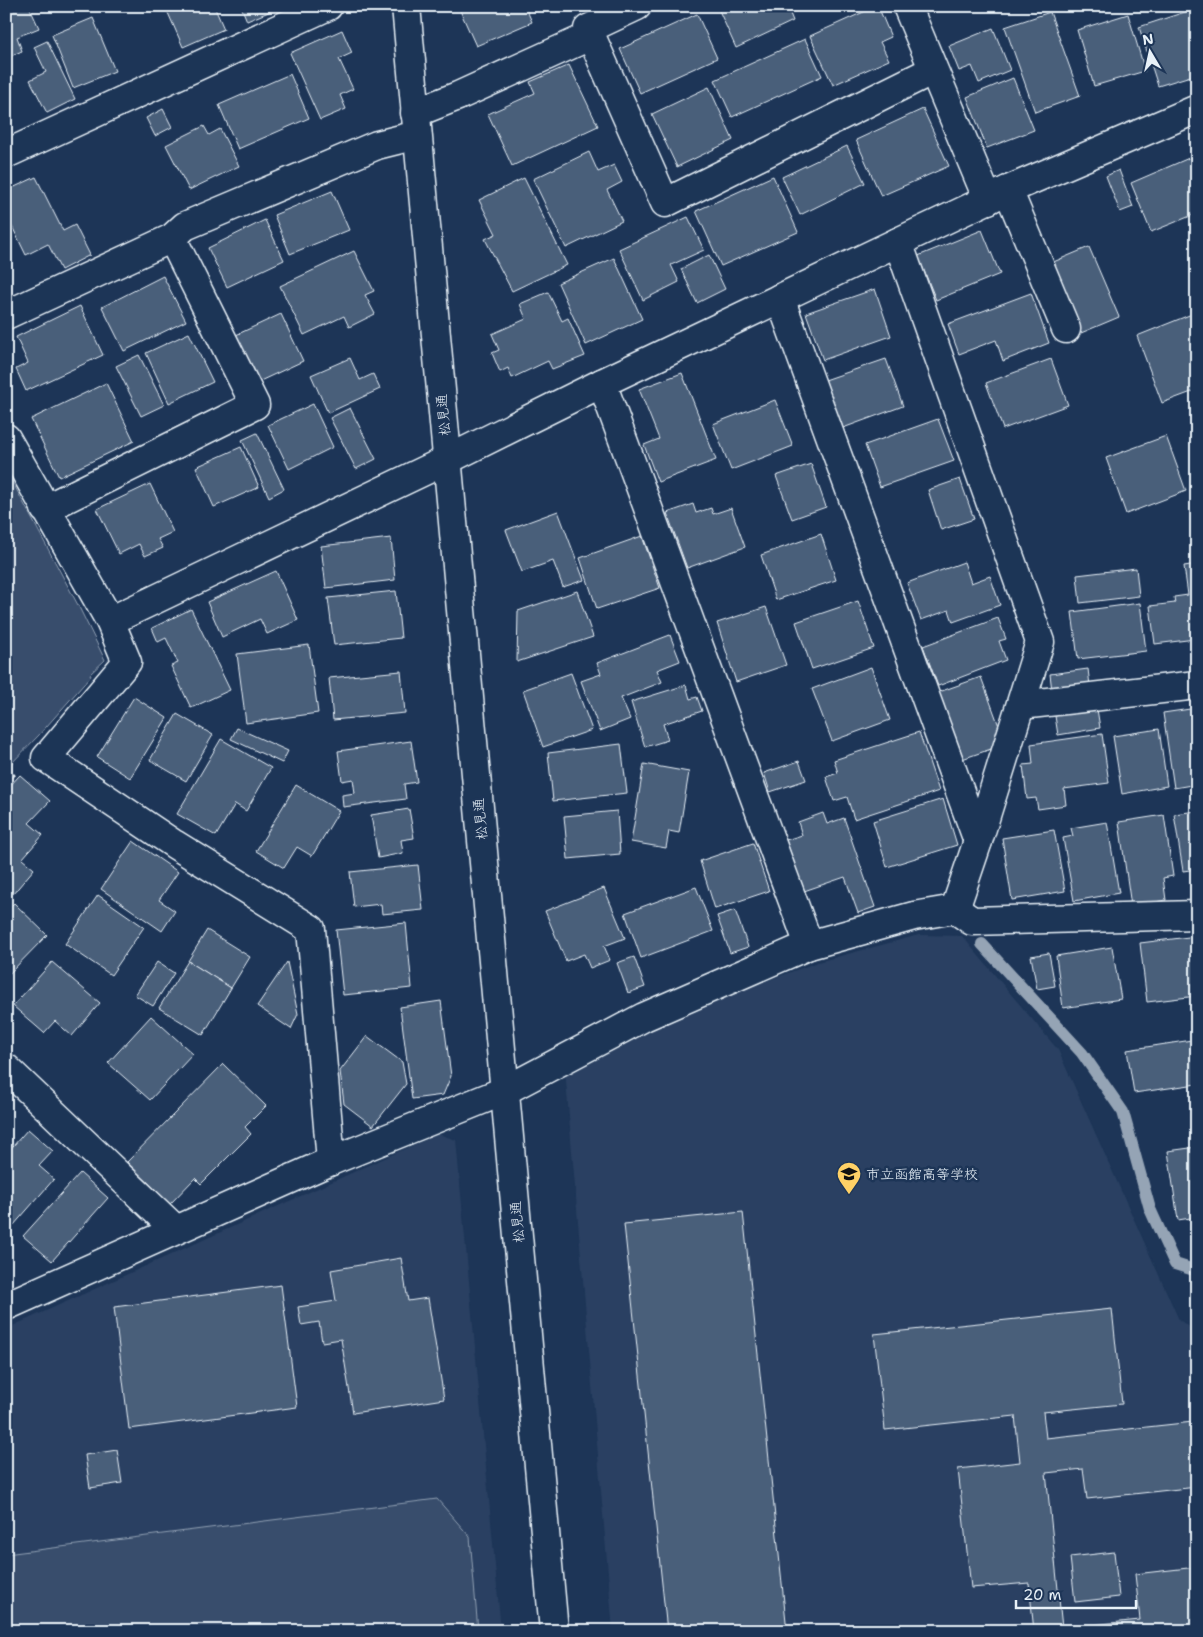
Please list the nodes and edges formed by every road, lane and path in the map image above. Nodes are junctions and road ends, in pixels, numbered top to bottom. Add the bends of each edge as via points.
1 (328, 6) edge
2 (406, 6) edge
3 (637, 6) edge
4 (907, 6) edge
5 (590, 36) junction
6 (933, 70) junction
7 (1197, 109) edge
8 (416, 124) junction
9 (6, 154) edge
10 (998, 195) junction
11 (172, 238) junction
12 (898, 242) junction
13 (780, 298) junction
14 (6, 315) edge
15 (1066, 329) dead end
16 (602, 382) junction
17 (6, 438) edge
18 (447, 460) junction
19 (45, 509) junction
20 (110, 621) junction
21 (1197, 685) edge
22 (1021, 705) junction
23 (978, 841) junction
24 (955, 909) junction
25 (1197, 915) edge
26 (809, 945) junction
27 (6, 1068) edge
28 (504, 1091) junction
29 (331, 1161) junction
30 (175, 1230) junction
31 (6, 1306) edge
32 (554, 1631) edge

1 - 9 street
2 - 8 street, 松見通
3 - 5 street via 588,29
4 - 6 street
5 - 6 street via 665,203
5 - 8 street via 458,96
6 - 10 street
7 - 10 street
8 - 11 street via 377,145 185,226
8 - 18 street, 松見通
10 - 12 street
10 - 15 street
11 - 14 street
11 - 19 street via 255,405
12 - 13 street
12 - 22 street via 1040,642
13 - 16 street
13 - 23 street
16 - 18 street
16 - 26 street
17 - 19 street
18 - 20 street
18 - 28 street, 松見通
19 - 20 street
20 - 29 street via 127,662 46,758 311,930
21 - 22 street
22 - 23 street
23 - 24 street
24 - 25 street via 972,921
24 - 26 street via 914,916
26 - 28 street via 644,1017
27 - 30 street
28 - 29 street
28 - 32 street, 松見通
29 - 30 street
30 - 31 street

